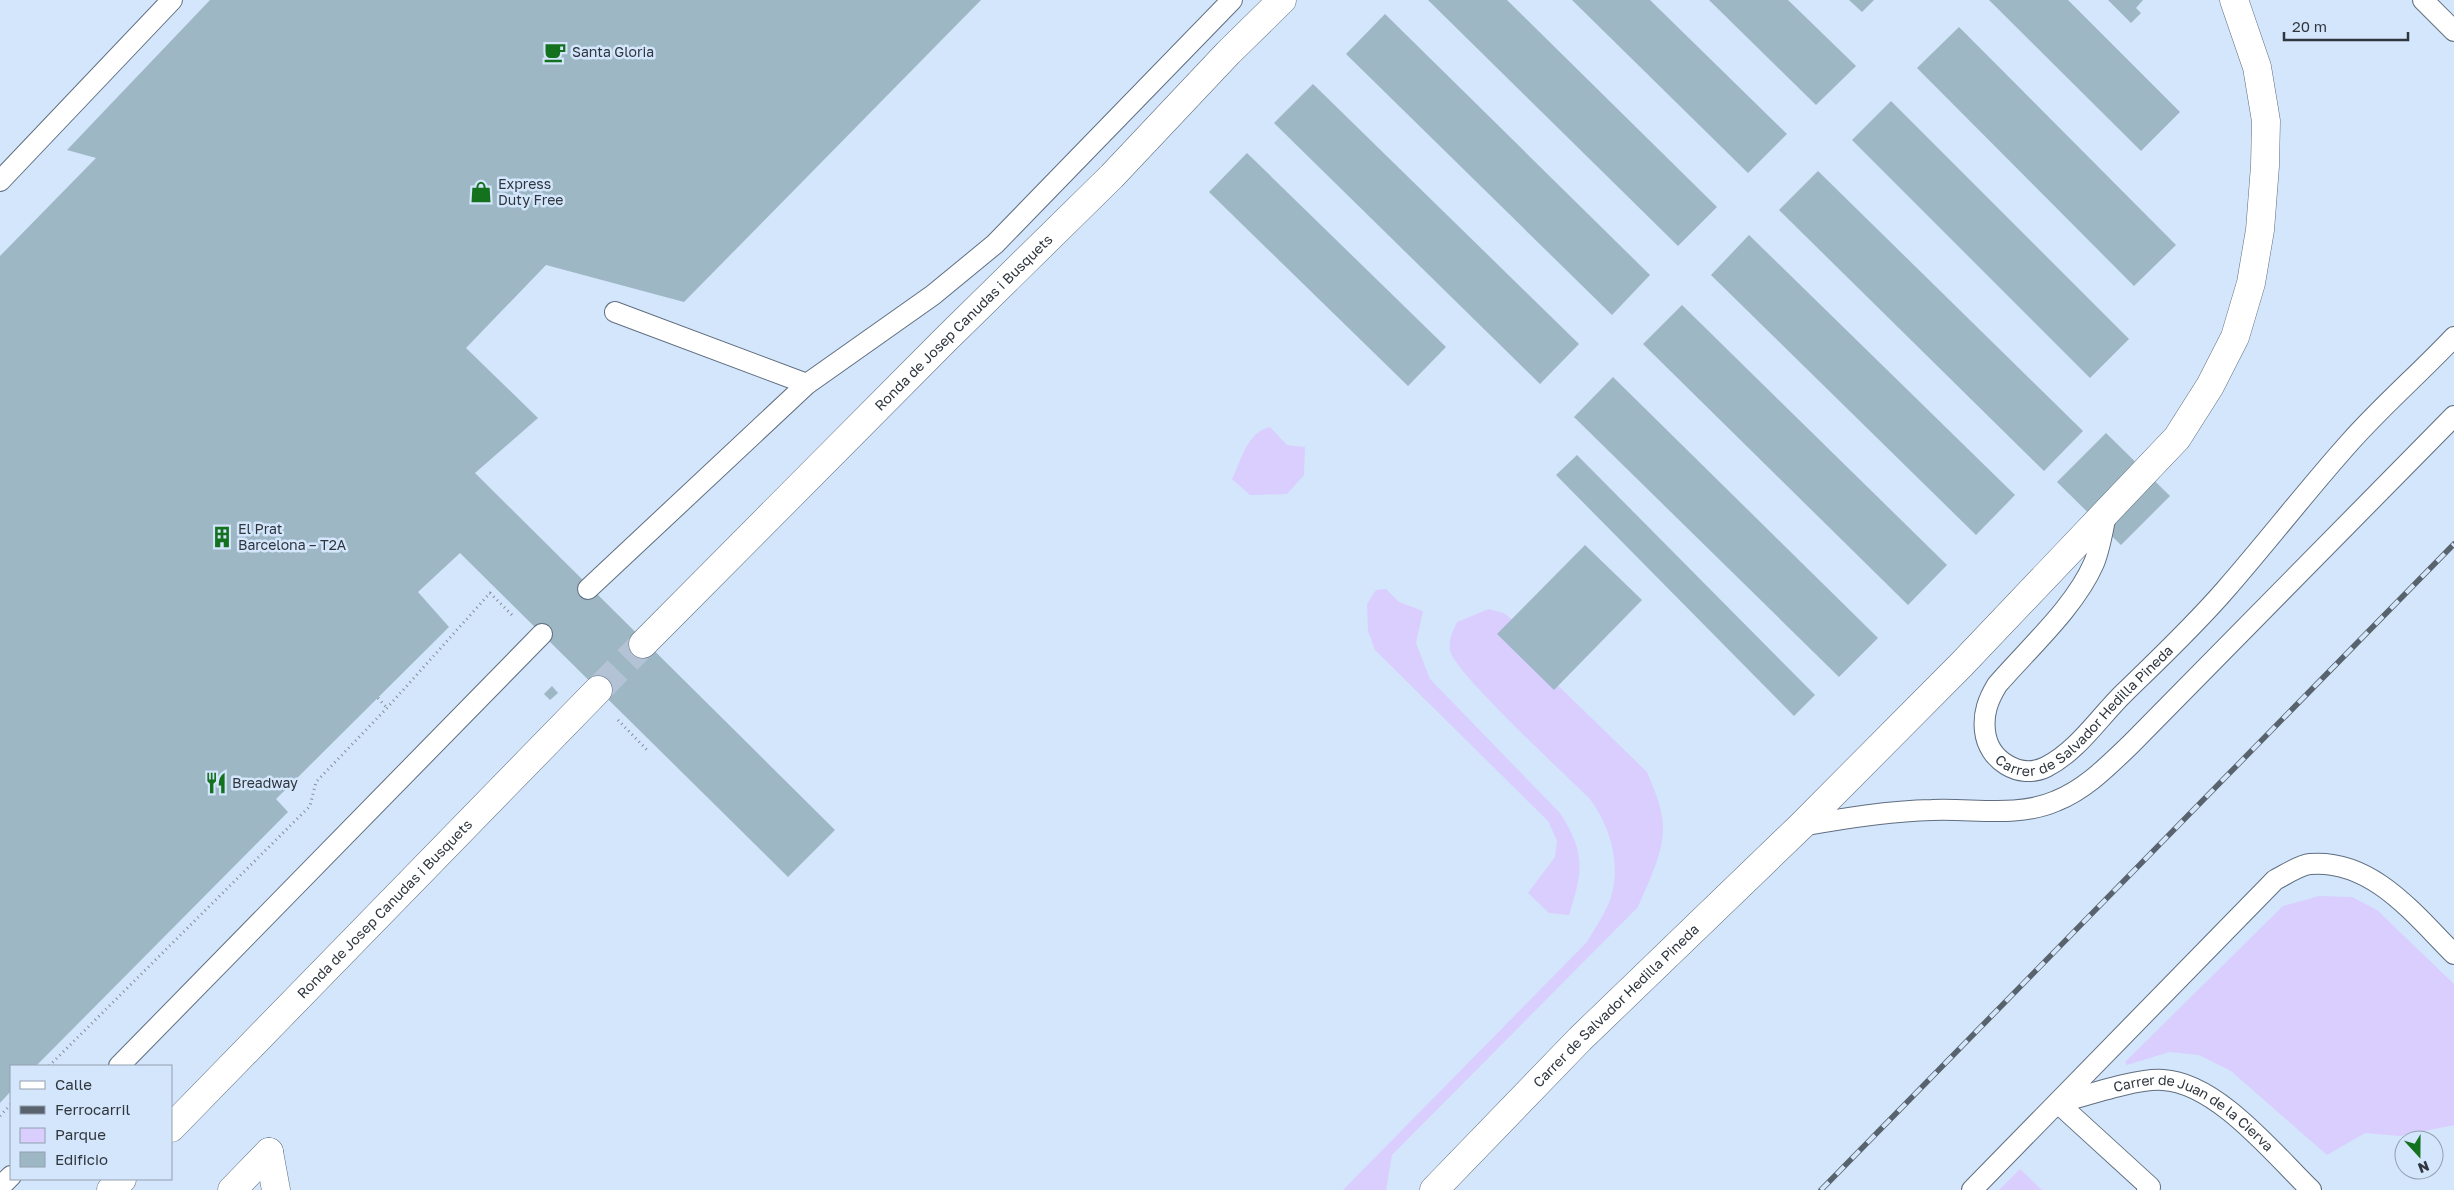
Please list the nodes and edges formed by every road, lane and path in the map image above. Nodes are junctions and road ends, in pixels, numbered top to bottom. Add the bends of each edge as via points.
1 (172, 0) edge
2 (1232, 0) edge
3 (1282, 0) edge
4 (2234, 0) edge
5 (2423, 0) edge
6 (2454, 31) edge
7 (0, 181) edge
8 (615, 312) dead end
9 (2454, 337) edge
10 (806, 384) junction
11 (2454, 416) edge
12 (2106, 514) junction
13 (588, 589) dead end
14 (542, 634) dead end
15 (643, 644) tunnel mouth
16 (598, 690) tunnel mouth
17 (378, 698) dead end
18 (387, 708) dead end
19 (1801, 826) junction
20 (2454, 954) edge
21 (120, 1065) edge
22 (2058, 1103) junction
23 (10, 1105) edge
24 (0, 1116) edge
25 (172, 1127) edge
26 (10, 1177) edge
27 (121, 1180) edge
28 (0, 1187) edge
29 (111, 1190) edge
30 (232, 1190) edge
31 (276, 1190) edge
32 (1434, 1190) edge
33 (1972, 1190) edge
34 (2147, 1190) edge
35 (2311, 1190) edge

1 - 7 lane
2 - 10 lane via 994,244 933,295
3 - 15 main road, Ronda de Josep Canudas i Busquets via 1112,176
4 - 12 main road via 2257,67 2266,121 2260,230 2251,283 2235,337 2210,386 2177,438
5 - 6 lane
8 - 10 lane
9 - 12 lane, Carrer de Salvador Hedilla Pineda via 2351,440 2260,550 2177,642 2071,749 2044,768 2016,770 1996,757 1989,748 1984,720 1988,699 2068,606 2082,585 2095,562
10 - 13 lane
11 - 19 lane via 2131,744 2078,789 2056,801 2014,811 1906,811
12 - 19 main road, Carrer de Salvador Hedilla Pineda
14 - 21 lane
16 - 25 main road, Ronda de Josep Canudas i Busquets
17 - 18 path
19 - 32 main road, Carrer de Salvador Hedilla Pineda via 1580,1039
20 - 22 lane via 2387,887 2345,867 2308,864 2275,880
22 - 33 lane
22 - 34 lane via 2150,1187
22 - 35 lane, Carrer de Juan de la Cierva via 2161,1079 2184,1083 2229,1110
23 - 24 path
26 - 28 lane
27 - 29 main road
30 - 31 main road via 269,1152

